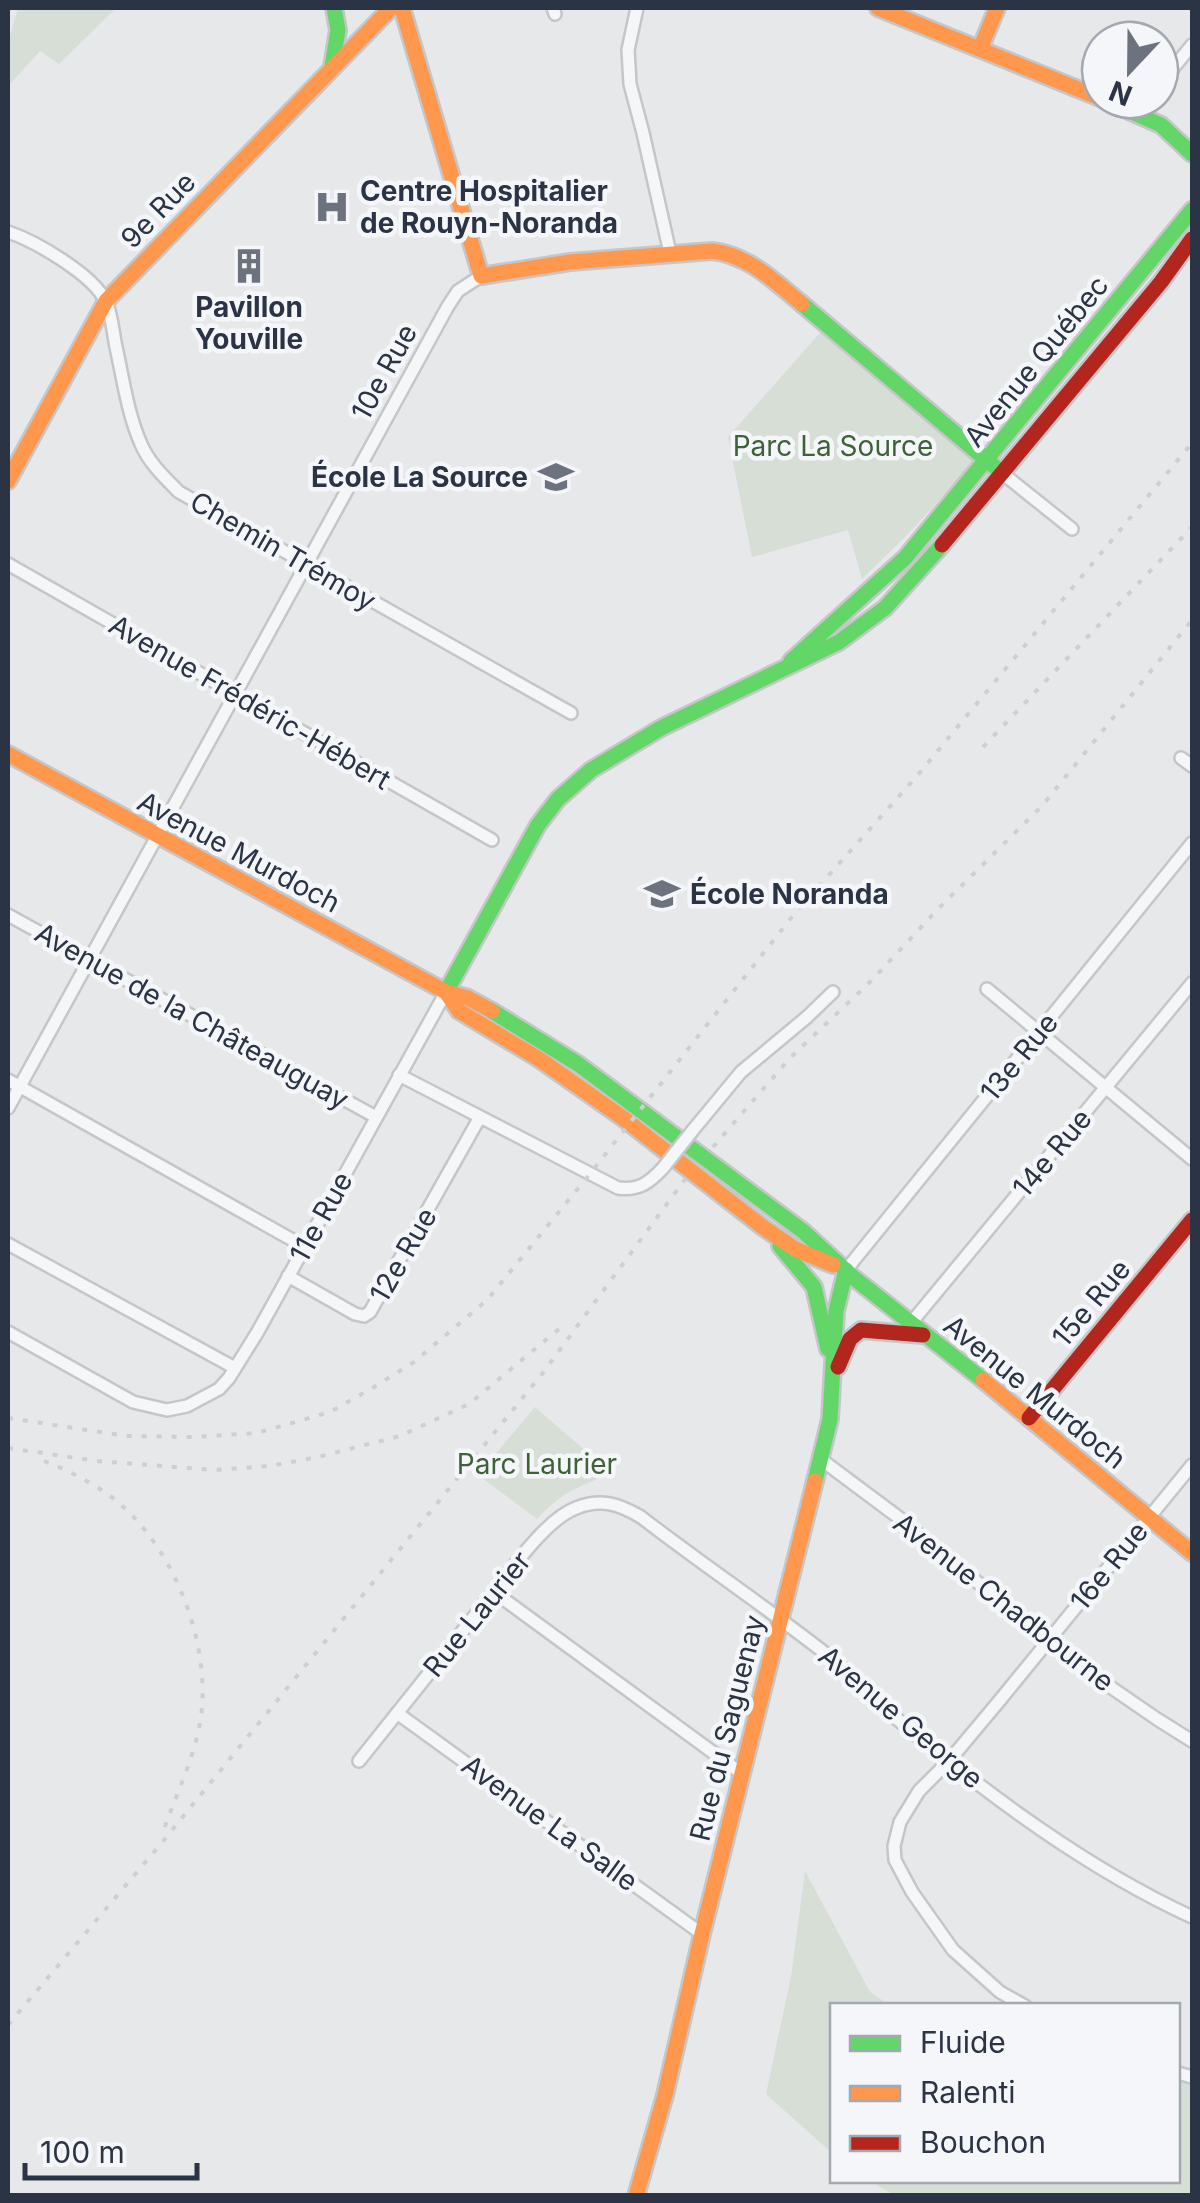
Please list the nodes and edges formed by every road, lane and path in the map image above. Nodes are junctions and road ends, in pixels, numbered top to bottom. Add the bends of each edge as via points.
1 (334, 8) edge
2 (391, 8) edge
3 (402, 8) edge
4 (637, 8) edge
5 (878, 8) edge
6 (996, 8) edge
7 (980, 49) junction
8 (332, 68) junction
9 (1080, 90) edge
10 (1151, 120) edge
11 (1192, 154) edge
12 (1192, 210) edge
13 (8, 232) edge
14 (1192, 239) edge
15 (670, 254) junction
16 (481, 276) junction
17 (106, 301) junction
18 (987, 460) junction
19 (1002, 473) junction
20 (8, 481) edge
21 (1072, 530) dead end
22 (8, 564) edge
23 (306, 565) junction
24 (788, 666) junction
25 (236, 694) junction
26 (571, 713) dead end
27 (8, 754) edge
28 (158, 837) junction
29 (492, 840) dead end
30 (1192, 843) edge
31 (8, 915) edge
32 (90, 960) junction
33 (1192, 983) edge
34 (987, 989) dead end
35 (446, 992) junction
36 (833, 992) dead end
37 (1039, 1032) junction
38 (399, 1075) junction
39 (13, 1084) edge
40 (1106, 1087) junction
41 (8, 1108) edge
42 (480, 1116) junction
43 (376, 1117) junction
44 (1192, 1159) edge
45 (752, 1219) junction
46 (1192, 1220) edge
47 (8, 1244) edge
48 (304, 1247) junction
49 (846, 1270) junction
50 (288, 1276) junction
51 (910, 1322) junction
52 (8, 1332) edge
53 (926, 1335) junction
54 (235, 1368) junction
55 (832, 1390) junction
56 (1028, 1418) junction
57 (820, 1458) junction
58 (1192, 1465) edge
59 (618, 1504) joint
60 (1149, 1518) junction
61 (1192, 1553) edge
62 (494, 1592) junction
63 (779, 1620) junction
64 (1050, 1638) junction
65 (397, 1713) junction
66 (1192, 1741) edge
67 (358, 1760) dead end
68 (949, 1761) junction
69 (741, 1774) junction
70 (1192, 1917) edge
71 (702, 1934) junction
72 (1020, 2003) edge
73 (636, 2196) edge

1 - 8 main road via 338,42
2 - 8 main road, 9e Rue
3 - 16 main road
4 - 15 street via 628,50 630,84
5 - 7 main road
6 - 7 main road
7 - 9 main road
8 - 17 main road, 9e Rue
10 - 11 main road
12 - 18 main road, Avenue Québec
13 - 17 street via 50,251
14 - 19 main road, Avenue Québec
15 - 16 main road
15 - 18 main road via 714,251 746,260
16 - 23 street, 10e Rue via 448,306
17 - 20 main road, 9e Rue
17 - 23 street, Chemin Trémoy via 133,420 152,461 180,492
18 - 19 main road
18 - 24 main road, Avenue Québec via 893,572
19 - 21 street
19 - 24 main road, Avenue Québec via 885,608 820,653
22 - 25 street, Avenue Frédéric-Hébert
23 - 25 street, 10e Rue
23 - 26 street, Chemin Trémoy
24 - 35 main road, Avenue Québec via 614,755 558,799
25 - 28 street, 10e Rue
25 - 29 street, Avenue Frédéric-Hébert
27 - 28 main road, Avenue Murdoch
28 - 32 street, 10e Rue
28 - 35 main road, Avenue Murdoch
30 - 37 street, 13e Rue
31 - 32 street, Avenue de la Châteauguay
32 - 39 street, 10e Rue
32 - 43 street, Avenue de la Châteauguay
33 - 40 street, 14e Rue
34 - 37 street
35 - 38 street, 11e Rue
35 - 45 main road, Avenue Murdoch via 472,1021 596,1098
35 - 49 main road, Avenue Murdoch via 482,1004 578,1064
36 - 42 street, bridge via 741,1072 644,1185 618,1188
37 - 40 street
37 - 49 street, 13e Rue
38 - 42 street
38 - 43 street, 11e Rue
39 - 41 street, 10e Rue
39 - 48 street
40 - 44 street
40 - 51 street, 14e Rue
42 - 50 street, 12e Rue via 370,1312 355,1314
43 - 48 street, 11e Rue
45 - 49 main road, Avenue Murdoch via 796,1249
45 - 55 main road via 814,1287
46 - 56 main road, 15e Rue
47 - 54 street
48 - 50 street, 11e Rue
49 - 51 main road, Avenue Murdoch
49 - 55 main road, Rue du Saguenay via 836,1312
50 - 54 street, 11e Rue
51 - 53 main road, Avenue Murdoch
52 - 54 street, 11e Rue via 133,1402 167,1410 210,1396
53 - 55 main road via 861,1330 850,1339
53 - 56 main road, Avenue Murdoch
55 - 57 main road, Rue du Saguenay
56 - 60 main road, Avenue Murdoch
57 - 63 main road, Rue du Saguenay
57 - 64 street, Avenue Chadbourne
58 - 60 street, 16e Rue
59 - 62 street, Rue Laurier via 567,1513
59 - 63 street, Avenue George
60 - 61 main road, Avenue Murdoch
60 - 64 street, 16e Rue
62 - 65 street, Rue Laurier
62 - 69 street
63 - 68 street, Avenue George
63 - 69 main road, Rue du Saguenay
64 - 66 street, Avenue Chadbourne
64 - 68 street, 16e Rue
65 - 67 street, Rue Laurier
65 - 71 street, Avenue La Salle
68 - 70 street, Avenue George via 1070,1851
68 - 72 street, 16e Rue via 906,1810 895,1860 953,1950
69 - 71 main road, Rue du Saguenay
71 - 73 main road, Rue du Saguenay

